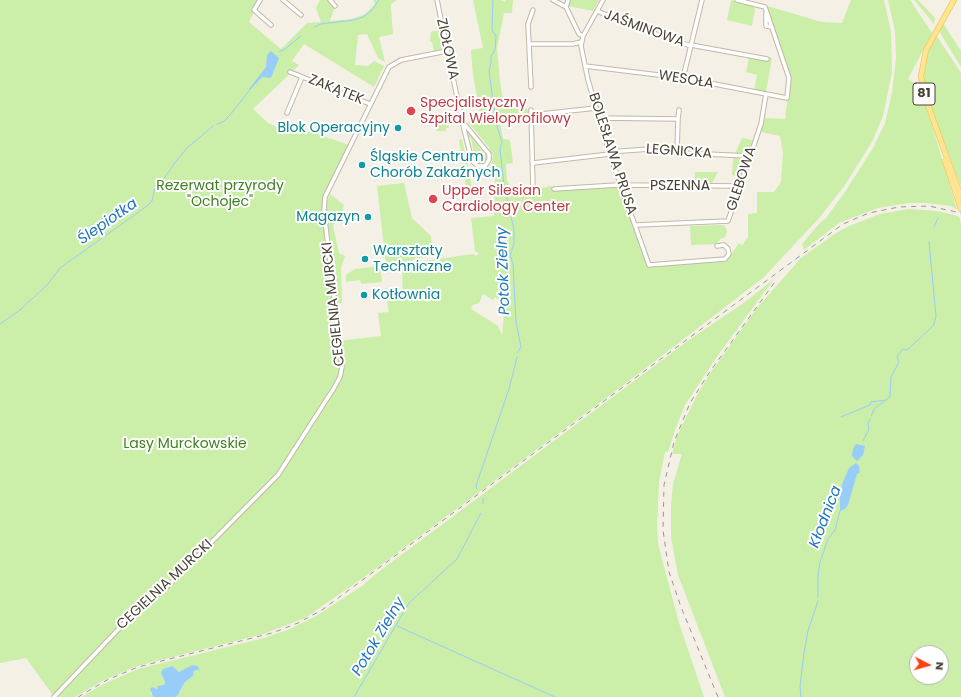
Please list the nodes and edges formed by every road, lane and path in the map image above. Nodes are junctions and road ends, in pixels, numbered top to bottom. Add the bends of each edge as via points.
1 (260, 0) edge
2 (283, 0) edge
3 (330, 0) edge
4 (437, 0) edge
5 (553, 0) edge
6 (568, 0) edge
7 (603, 0) edge
8 (702, 0) edge
9 (738, 0) edge
10 (954, 0) edge
11 (335, 6) dead end
12 (566, 7) junction
13 (533, 10) dead end
14 (597, 11) junction
15 (301, 15) dead end
16 (272, 25) dead end
17 (583, 36) junction
18 (581, 42) junction
19 (528, 44) junction
20 (691, 45) junction
21 (447, 51) junction
22 (767, 59) dead end
23 (585, 66) junction
24 (290, 72) dead end
25 (302, 77) junction
26 (683, 78) junction
27 (531, 87) dead end
28 (766, 94) junction
29 (370, 104) junction
30 (596, 108) junction
31 (532, 110) dead end
32 (679, 110) dead end
33 (287, 113) dead end
34 (532, 115) junction
35 (599, 118) junction
36 (678, 119) junction
37 (462, 121) junction
38 (939, 136) junction
39 (677, 152) junction
40 (610, 153) junction
41 (749, 156) junction
42 (533, 163) junction
43 (622, 185) junction
44 (739, 186) junction
45 (533, 189) dead end
46 (554, 189) dead end
47 (961, 197) edge
48 (961, 209) edge
49 (636, 225) junction
50 (717, 246) dead end
51 (54, 697) edge

1 - 16 street via 254,10
2 - 15 street
3 - 11 street
4 - 21 street, ZIOŁOWA
5 - 12 street
6 - 12 street
7 - 14 street, BOLESŁAWA PRUSA
8 - 20 street
9 - 28 street, WESOŁA via 764,6 789,78 787,98
10 - 38 main road, 81 via 926,50 922,66 922,86
12 - 17 street via 579,34
13 - 19 street via 528,24
14 - 17 street, BOLESŁAWA PRUSA
14 - 20 street, JAŚMINOWA
17 - 18 street, BOLESŁAWA PRUSA
18 - 19 street
18 - 23 street, BOLESŁAWA PRUSA
19 - 27 street
20 - 22 street, JAŚMINOWA
20 - 26 street
21 - 29 street, CEGIELNIA MURCKI via 392,64
21 - 37 street, ZIOŁOWA
23 - 26 street, WESOŁA
23 - 30 street, BOLESŁAWA PRUSA
24 - 25 street, ZAKĄTEK
25 - 29 street, ZAKĄTEK
25 - 33 street, ZAKĄTEK
26 - 28 street, WESOŁA
28 - 41 street, GLEBOWA via 761,124
29 - 51 street, CEGIELNIA MURCKI via 323,204 342,367 338,382 278,476 170,584 130,617
30 - 34 street
30 - 35 street, BOLESŁAWA PRUSA
31 - 34 street
32 - 36 street
34 - 42 street
35 - 36 street
35 - 40 street, BOLESŁAWA PRUSA
36 - 39 street
37 - 37 street, ZIOŁOWA via 472,161 478,166 484,166 489,160 489,154
38 - 47 main road, 81
38 - 48 main road, 81
39 - 40 street, LEGNICKA via 649,149
39 - 41 street, LEGNICKA
40 - 42 street, LEGNICKA
40 - 43 street, BOLESŁAWA PRUSA
41 - 44 street, GLEBOWA
42 - 45 street
43 - 44 street, PSZENNA
43 - 46 street, PSZENNA
43 - 49 street, BOLESŁAWA PRUSA
44 - 49 street, GLEBOWA via 730,218 726,222
49 - 50 street, BOLESŁAWA PRUSA via 649,265 725,259 729,254 728,249 724,245

